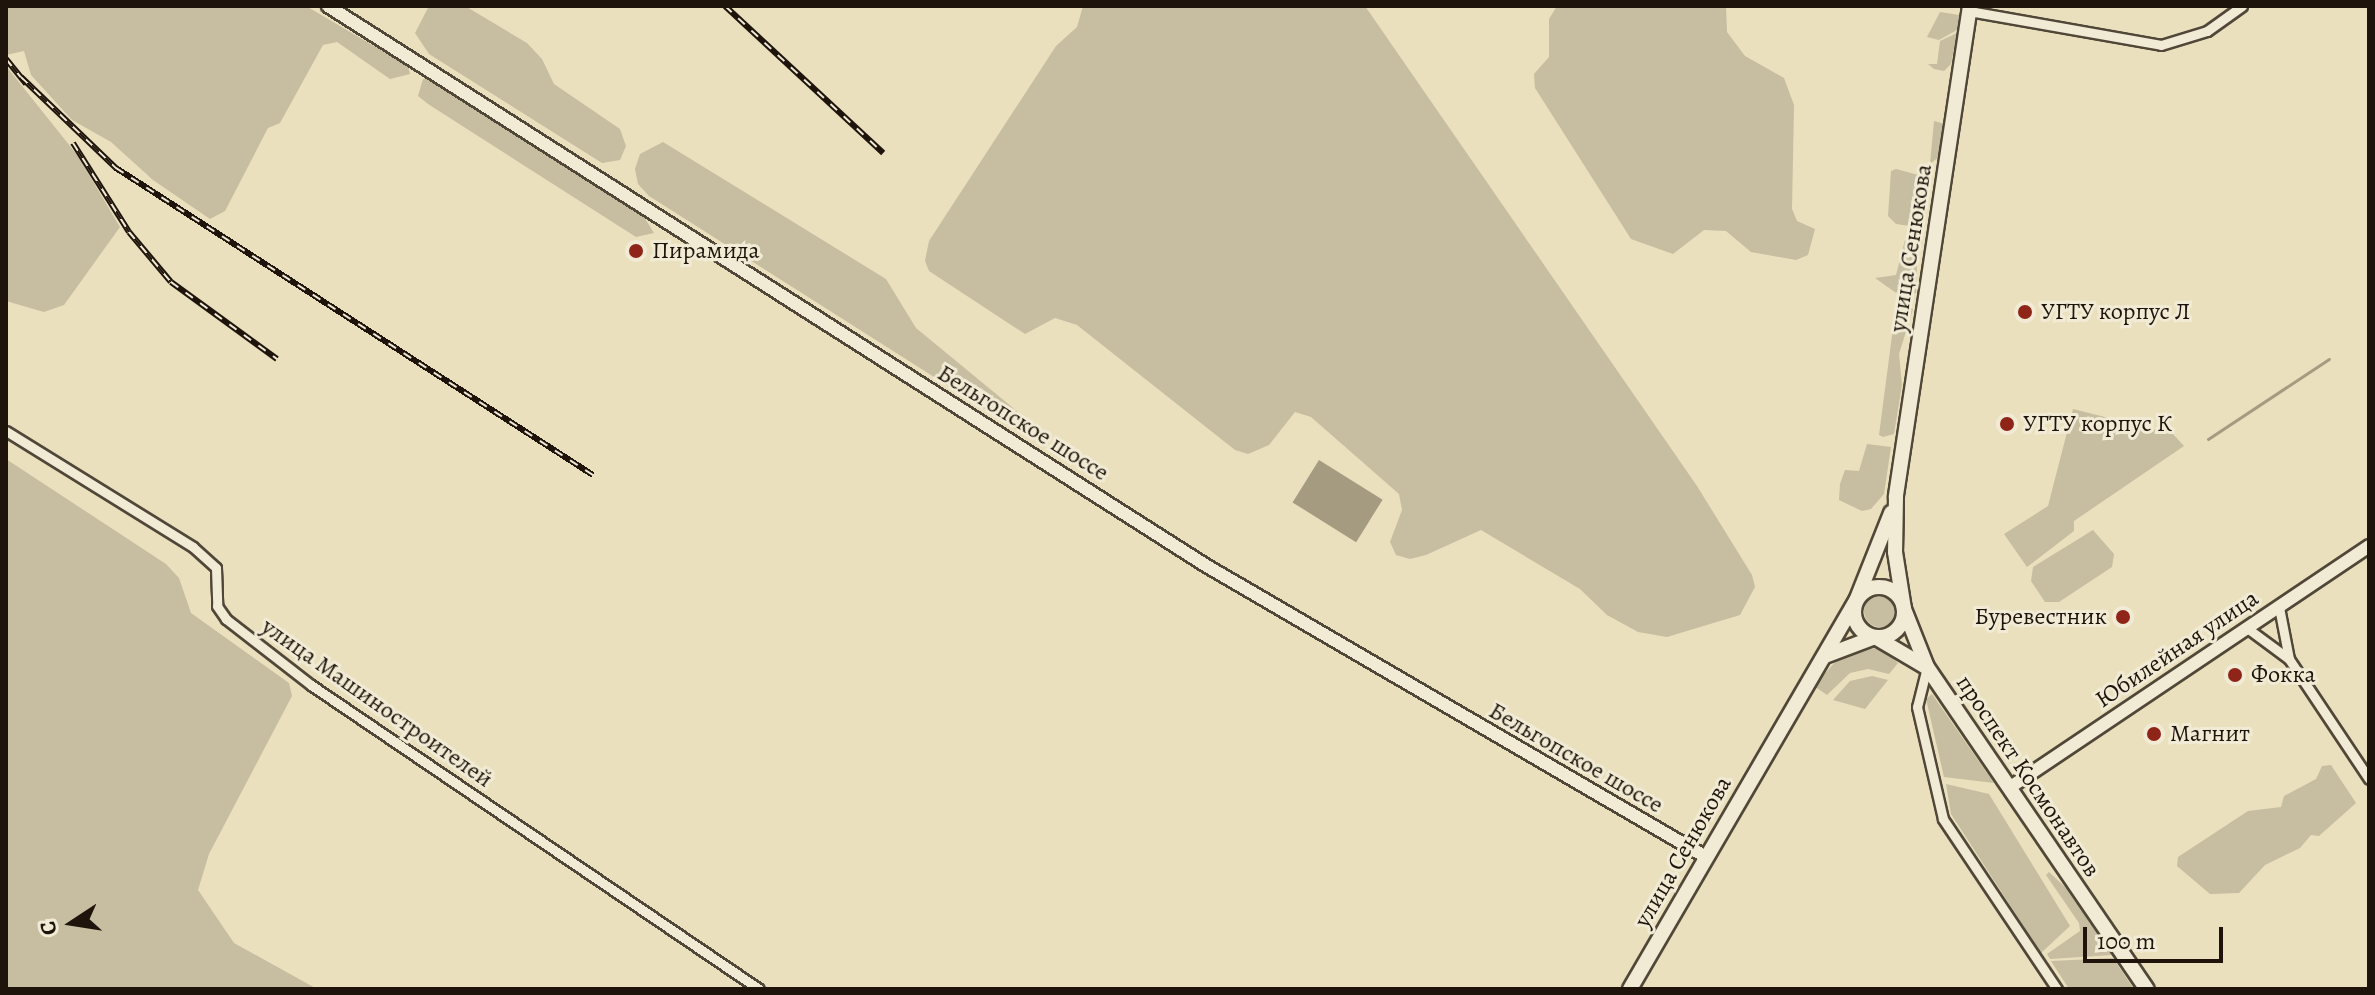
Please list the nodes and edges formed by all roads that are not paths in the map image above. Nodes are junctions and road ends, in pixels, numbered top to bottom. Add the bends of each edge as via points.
1 (328, 6) edge
2 (2242, 6) edge
3 (1970, 8) edge
4 (6, 431) edge
5 (1896, 497) junction
6 (2369, 546) edge
7 (1856, 601) junction
8 (2279, 607) junction
9 (1904, 609) junction
10 (2247, 628) junction
11 (1875, 637) junction
12 (1825, 656) junction
13 (2289, 659) junction
14 (1927, 667) junction
15 (2369, 779) edge
16 (2009, 788) junction
17 (1706, 857) junction
18 (759, 989) edge
19 (1630, 989) edge
20 (2057, 989) edge
21 (2147, 989) edge

1 - 17 street, Бельгопское шоссе via 1205,565
2 - 3 street via 2207,31 2161,45
3 - 5 main road, улица Сенюкова
4 - 18 street, улица Машиностроителей via 193,547 216,568 217,606 226,619 311,685
5 - 7 main road, улица Сенюкова
5 - 9 main road, улица Сенюкова via 1895,552
6 - 8 street, Юбилейная улица
7 - 9 main road via 1867,590 1883,587 1897,594
7 - 11 main road via 1857,625
7 - 12 main road, улица Сенюкова
8 - 10 street, Юбилейная улица
8 - 13 street
9 - 11 main road via 1895,632
9 - 14 main road, проспект Космонавтов
10 - 13 street
10 - 16 street, Юбилейная улица
11 - 12 main road
11 - 14 main road, проспект Космонавтов
12 - 17 main road, улица Сенюкова
13 - 15 street
14 - 16 main road, проспект Космонавтов
14 - 20 street, проспект Космонавтов via 1917,707 1943,819
16 - 21 main road, проспект Космонавтов
17 - 19 main road, улица Сенюкова

